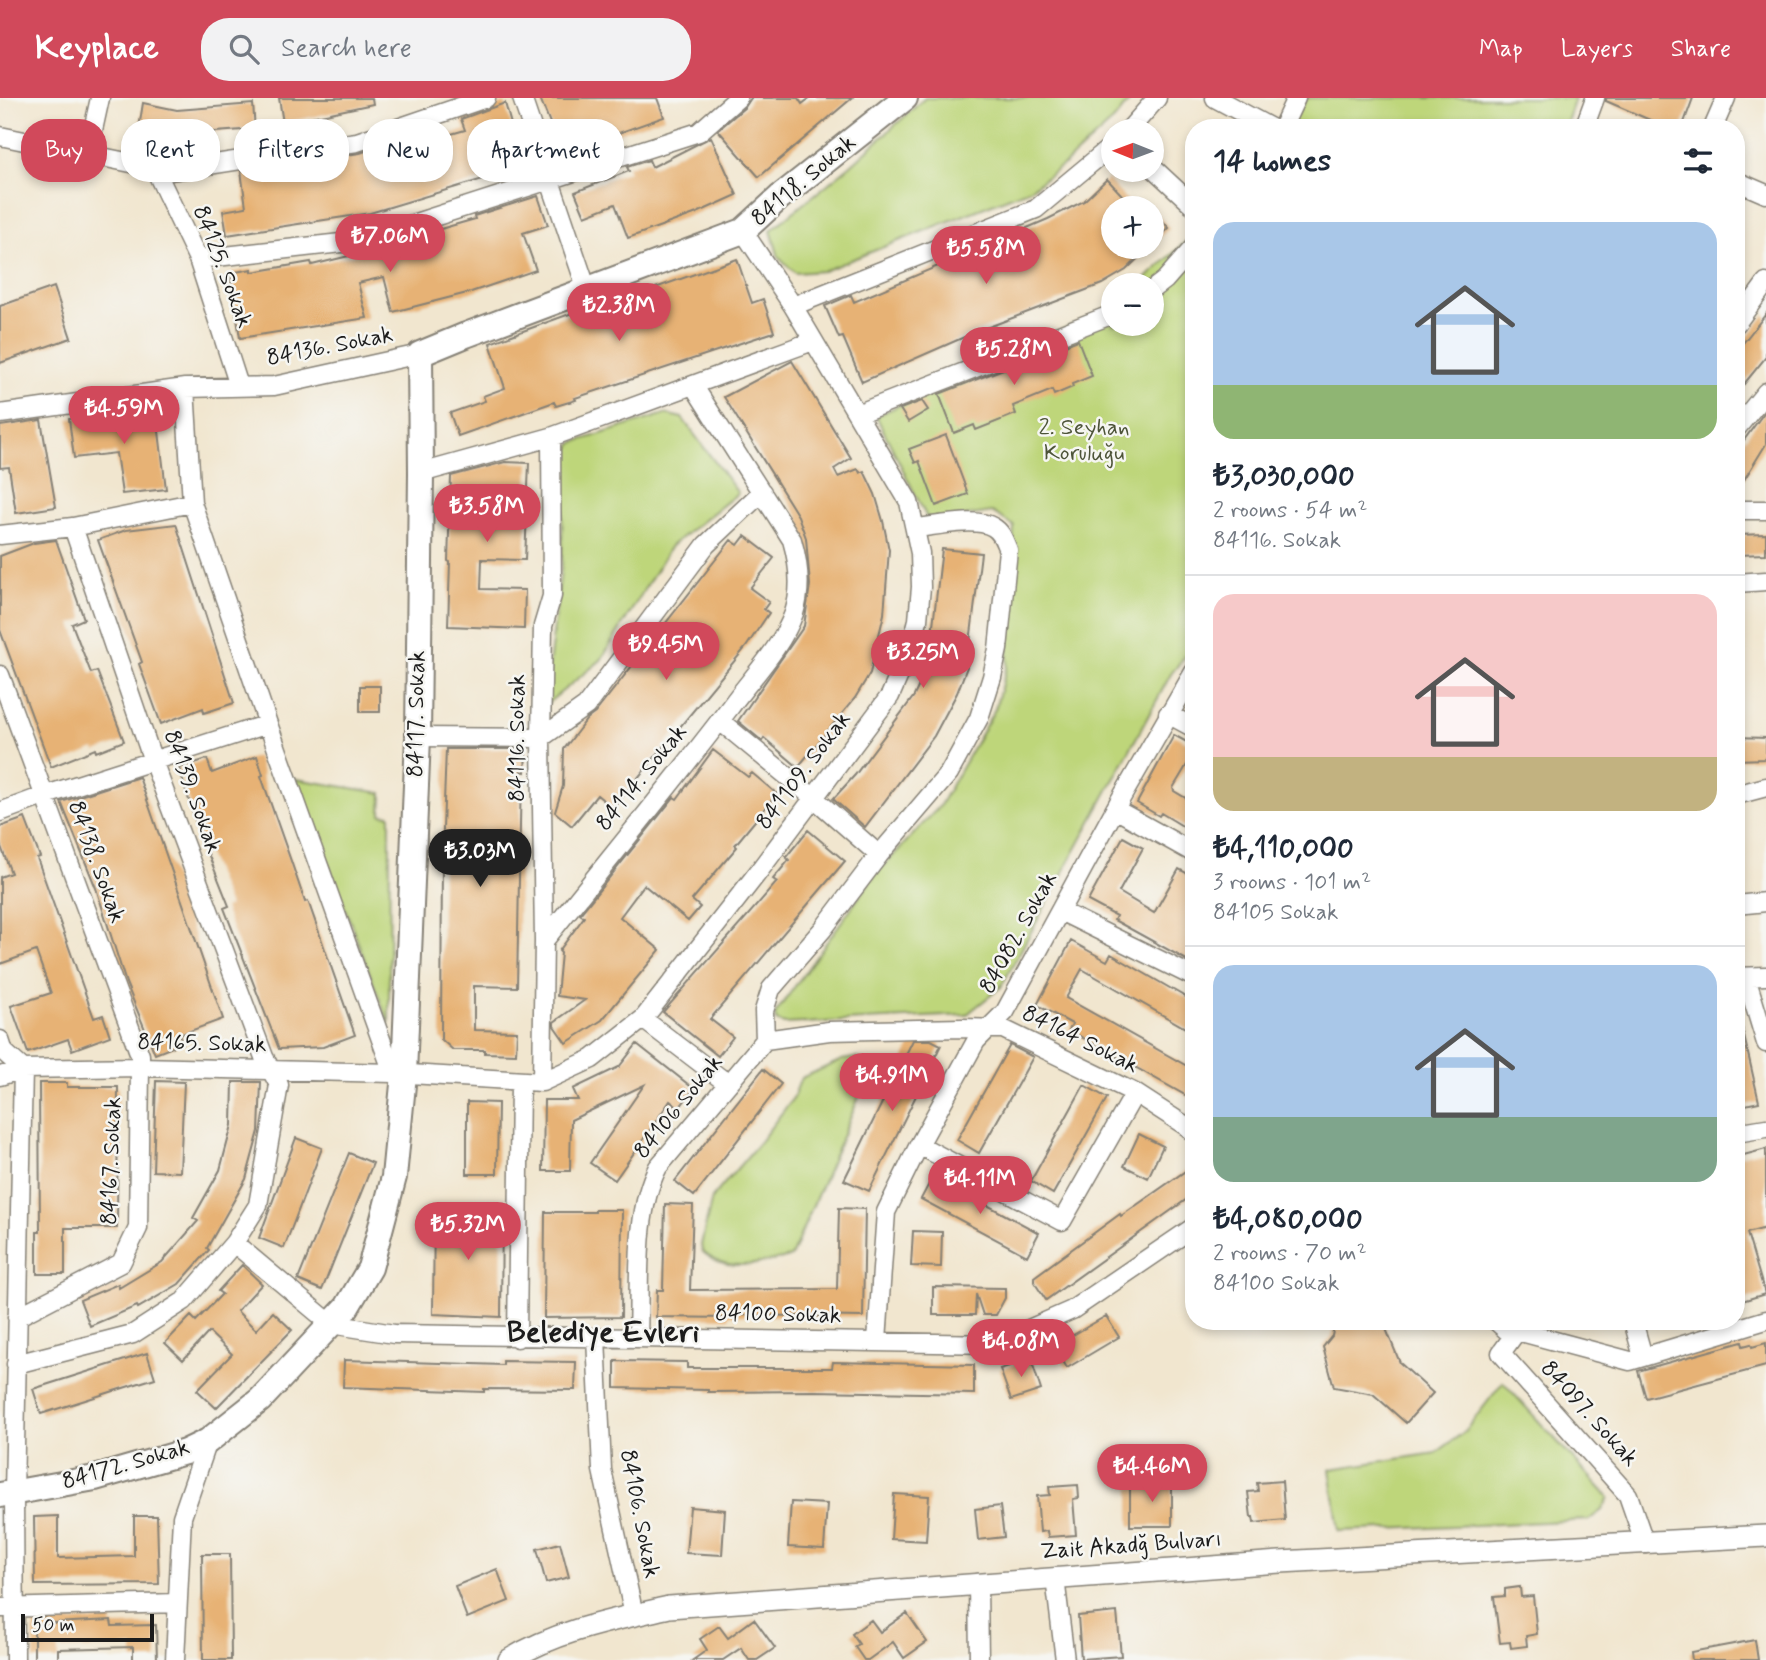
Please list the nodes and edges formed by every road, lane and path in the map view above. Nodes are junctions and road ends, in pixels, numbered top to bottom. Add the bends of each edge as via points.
1 (100, 98) edge
2 (486, 98) edge
3 (522, 98) edge
4 (738, 98) edge
5 (1157, 98) edge
6 (1215, 98) edge
7 (1296, 98) edge
8 (1595, 98) edge
9 (1726, 98) edge
10 (895, 101) edge
11 (95, 119) edge
12 (529, 119) edge
13 (1139, 119) edge
14 (1254, 119) edge
15 (1286, 119) edge
16 (1591, 119) edge
17 (1717, 119) edge
18 (0, 136) edge
19 (21, 140) edge
20 (624, 155) edge
21 (1101, 155) edge
22 (220, 163) edge
23 (1164, 178) edge
24 (160, 182) edge
25 (537, 182) edge
26 (550, 182) edge
27 (1745, 185) edge
28 (1766, 194) edge
29 (1185, 198) edge
30 (743, 231) junction
31 (1185, 257) edge
32 (198, 259) junction
33 (1164, 281) edge
34 (1766, 282) edge
35 (587, 290) junction
36 (793, 306) junction
37 (1745, 311) edge
38 (1101, 319) edge
39 (813, 341) junction
40 (420, 355) junction
41 (239, 386) junction
42 (693, 386) junction
43 (185, 388) junction
44 (1766, 392) edge
45 (0, 414) edge
46 (857, 414) junction
47 (1745, 418) edge
48 (551, 437) junction
49 (421, 473) junction
50 (762, 492) junction
51 (192, 503) junction
52 (1745, 510) edge
53 (1766, 510) edge
54 (73, 527) junction
55 (916, 528) junction
56 (0, 535) edge
57 (1766, 581) edge
58 (1745, 582) edge
59 (0, 675) edge
60 (1185, 687) edge
61 (1168, 714) junction
62 (720, 721) junction
63 (1185, 722) edge
64 (268, 724) junction
65 (418, 737) junction
66 (541, 738) junction
67 (153, 761) junction
68 (1766, 787) edge
69 (1745, 793) edge
70 (46, 795) junction
71 (814, 798) junction
72 (1115, 809) junction
73 (0, 812) edge
74 (1185, 848) edge
75 (879, 855) junction
76 (1766, 902) edge
77 (1745, 904) edge
78 (1060, 911) junction
79 (544, 941) junction
80 (1185, 973) edge
81 (1766, 976) edge
82 (1745, 977) edge
83 (1745, 988) edge
84 (643, 1019) junction
85 (988, 1029) junction
86 (0, 1040) edge
87 (765, 1040) junction
88 (1766, 1043) edge
89 (140, 1067) junction
90 (23, 1069) junction
91 (273, 1070) junction
92 (399, 1073) junction
93 (0, 1076) edge
94 (520, 1082) junction
95 (542, 1082) junction
96 (728, 1084) junction
97 (1135, 1093) junction
98 (1185, 1125) edge
99 (1766, 1128) edge
100 (1745, 1132) edge
101 (919, 1145) junction
102 (1185, 1233) edge
103 (234, 1243) junction
104 (9, 1283) edge
105 (17, 1317) junction
106 (1766, 1320) edge
107 (331, 1324) junction
108 (1745, 1324) edge
109 (1506, 1330) edge
110 (1636, 1330) edge
111 (1722, 1330) edge
112 (1513, 1336) junction
113 (596, 1337) junction
114 (638, 1337) junction
115 (517, 1338) junction
116 (877, 1341) junction
117 (1643, 1357) junction
118 (16, 1364) junction
119 (208, 1441) junction
120 (7, 1494) edge
121 (1766, 1536) edge
122 (1645, 1544) junction
123 (1055, 1578) junction
124 (978, 1583) junction
125 (177, 1603) junction
126 (8, 1608) edge
127 (634, 1615) junction
128 (15, 1660) edge
129 (175, 1660) edge
130 (509, 1660) edge
131 (979, 1660) edge
132 (1065, 1660) edge

1 - 11 street
2 - 22 street via 357,142
3 - 12 street
4 - 20 street via 699,132
5 - 13 street
6 - 14 street
7 - 15 street
8 - 16 street
9 - 17 street
10 - 30 main road, 84118. Sokak
18 - 19 street
21 - 36 street via 1035,209
23 - 29 street
24 - 32 street, 84125. Sokak
25 - 32 street via 359,241
26 - 35 street
27 - 28 street
30 - 35 main road, 84118. Sokak
30 - 36 street, 841109. Sokak
31 - 33 street
32 - 41 street, 84125. Sokak
34 - 37 street
35 - 40 main road, 84118. Sokak
36 - 39 street, 841109. Sokak
38 - 46 street
39 - 42 street
39 - 46 street, 841109. Sokak
40 - 41 street, 84136. Sokak via 274,386
40 - 49 main road, 84117. Sokak
41 - 43 street, 84136. Sokak
42 - 48 street
42 - 50 street, 84114. Sokak
43 - 45 street, 84136. Sokak
43 - 51 street
44 - 47 street
46 - 55 street, 841109. Sokak via 909,502
48 - 49 street
48 - 66 street, 84116. Sokak via 552,596 543,626
49 - 65 main road, 84117. Sokak
50 - 62 street, 84114. Sokak via 792,540 799,564 799,589 785,631
50 - 66 street via 706,545 586,706
51 - 54 street
51 - 64 street
52 - 53 street
54 - 56 street
54 - 67 street, 84139. Sokak
55 - 71 street, 841109. Sokak via 921,587 906,663 890,696
55 - 75 street via 982,523 1003,537 1007,550 998,649 982,709 949,773
57 - 58 street
59 - 70 street, 84138. Sokak
60 - 61 street, 84082. Sokak
61 - 63 street
61 - 72 street, 84082. Sokak
62 - 71 street
62 - 79 street, 84114. Sokak
64 - 67 street
64 - 92 street
65 - 66 street
65 - 92 main road, 84117. Sokak
66 - 79 street, 84116. Sokak
67 - 70 street
67 - 91 street, 84139. Sokak via 264,1057
68 - 69 street
70 - 73 street
70 - 89 street, 84138. Sokak
71 - 75 street
71 - 84 street, 841109. Sokak
72 - 74 street
72 - 78 street, 84082. Sokak
75 - 87 street via 771,989 764,1012
76 - 77 street
78 - 80 street
78 - 85 street, 84082. Sokak via 1005,1012
79 - 95 street, 84116. Sokak
81 - 82 street
83 - 88 street
84 - 95 street via 592,1059
84 - 96 street
85 - 87 street, 84164 Sokak via 829,1031
85 - 97 street, 84164 Sokak via 1003,1029
85 - 101 street, 84082. Sokak via 976,1041
86 - 90 street via 4,1052
87 - 96 street, 84106 Sokak
89 - 90 street, 84165. Sokak
89 - 91 street, 84165. Sokak
89 - 105 street, 84167. Sokak via 138,1228 121,1263
90 - 93 street, 84165. Sokak
90 - 104 street
91 - 92 street, 84165. Sokak
91 - 103 street via 279,1085 258,1205
92 - 94 street
92 - 107 main road, 84117. Sokak via 394,1177 376,1248 359,1289
94 - 95 street
94 - 115 street
96 - 114 street, 84106 Sokak via 650,1182 643,1213
97 - 98 street, 84164 Sokak
97 - 101 street via 1062,1221
99 - 100 street
101 - 116 street, 84082. Sokak via 886,1212
102 - 116 street, 84100 Sokak via 1072,1310 995,1344
103 - 107 street
103 - 118 street via 184,1301 133,1334
104 - 105 street
105 - 118 street
106 - 108 street, 84097. Sokak
107 - 115 street, 84100 Sokak via 394,1334
107 - 119 main road, 84172. Sokak via 260,1400
109 - 112 street
110 - 117 street
111 - 117 street, 84097. Sokak
112 - 117 street, 84097. Sokak via 1517,1331 1630,1361
112 - 122 street, 84097. Sokak via 1501,1353 1628,1495
113 - 114 street, 84100 Sokak
113 - 115 street, 84100 Sokak
113 - 127 street, 84106. Sokak via 603,1470
114 - 116 street, 84100 Sokak
118 - 120 street
119 - 120 main road, 84172. Sokak via 95,1478
119 - 125 street via 182,1517
120 - 126 street
121 - 122 street, Zait Akadğ Bulvarı
122 - 123 street, Zait Akadğ Bulvarı
123 - 124 street, Zait Akadğ Bulvarı
123 - 132 street
124 - 127 street, Zait Akadğ Bulvarı via 669,1607
124 - 131 street
125 - 126 street
125 - 129 street
126 - 128 street
127 - 130 street, Zait Akadğ Bulvarı via 535,1644

